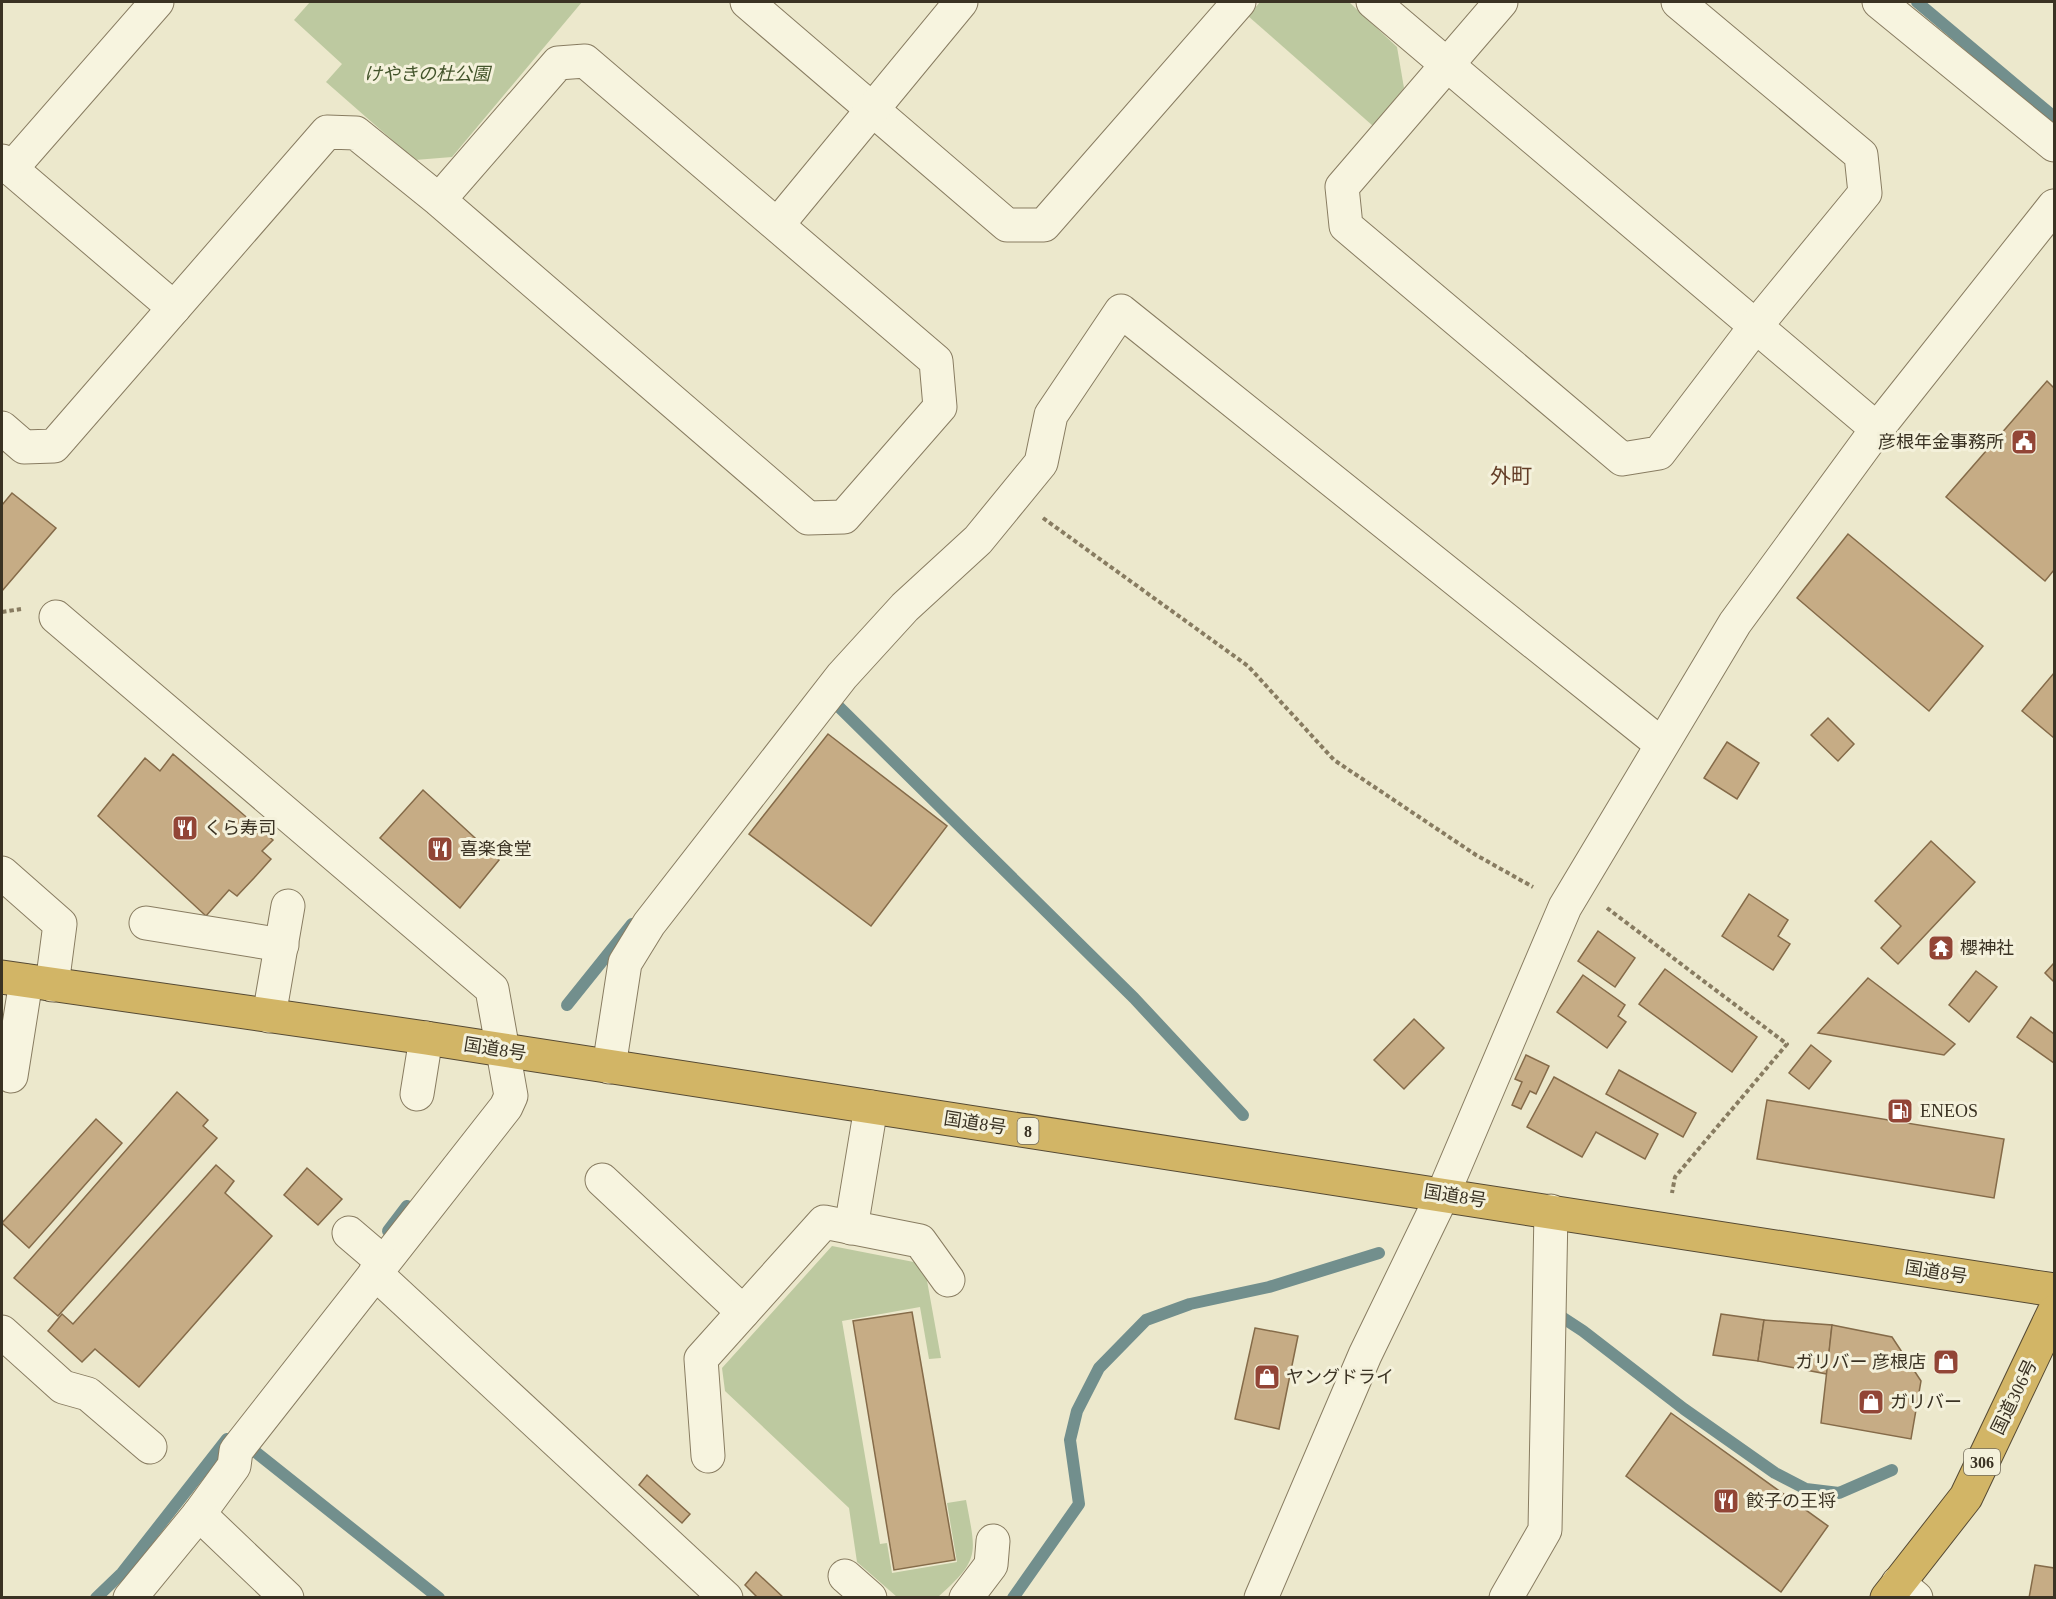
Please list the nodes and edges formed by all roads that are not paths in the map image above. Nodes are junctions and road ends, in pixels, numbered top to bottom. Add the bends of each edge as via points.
1 (157, 2) edge
2 (747, 2) edge
3 (1239, 2) edge
4 (1373, 2) edge
5 (1501, 2) edge
6 (1678, 2) edge
7 (1879, 2) edge
8 (947, 6) edge
9 (1448, 65) junction
10 (874, 108) junction
11 (2055, 145) edge
12 (6, 165) edge
13 (439, 200) junction
14 (2055, 206) edge
15 (778, 224) junction
16 (174, 308) junction
17 (1755, 327) junction
18 (2, 428) edge
19 (1877, 429) junction
20 (56, 617) dead end
21 (1661, 744) junction
22 (2, 873) edge
23 (288, 906) dead end
24 (146, 923) dead end
25 (282, 945) junction
26 (26, 981) edge
27 (269, 1016) junction
28 (426, 1038) junction
29 (503, 1050) junction
30 (609, 1067) junction
31 (11, 1076) dead end
32 (417, 1094) dead end
33 (871, 1107) junction
34 (602, 1180) dead end
35 (1443, 1194) junction
36 (1551, 1211) junction
37 (851, 1228) junction
38 (349, 1233) dead end
39 (379, 1268) junction
40 (948, 1280) dead end
41 (2055, 1290) edge
42 (743, 1312) junction
43 (2055, 1312) edge
44 (2, 1332) edge
45 (150, 1447) dead end
46 (708, 1456) dead end
47 (199, 1514) junction
48 (993, 1541) dead end
49 (845, 1576) dead end
50 (1900, 1593) edge
51 (130, 1598) edge
52 (288, 1598) edge
53 (726, 1598) edge
54 (870, 1598) edge
55 (966, 1598) edge
56 (1260, 1598) edge
57 (1506, 1598) edge

1 - 12 street
2 - 10 street
3 - 10 street via 1044,225 1007,225
4 - 9 street
5 - 9 street
6 - 17 street via 1861,155 1865,193
7 - 11 street
8 - 10 street
9 - 17 street
9 - 17 street via 1342,187 1346,226 1622,459 1659,453
10 - 15 street
12 - 16 street
13 - 15 street via 558,63 585,62
13 - 15 street via 808,518 844,517 940,407 936,361
13 - 16 street via 356,133 327,132
14 - 19 street via 2033,256
16 - 18 street via 54,446 24,447
17 - 19 street
19 - 21 street via 1735,623
20 - 29 street via 492,989
21 - 30 street via 1120,311 1051,415 1041,463 978,540 905,607 842,676 649,924 625,963
21 - 35 street via 1571,897
22 - 26 street via 60,924
23 - 25 street
24 - 25 street
25 - 27 street
26 - 27 highway, 国道8号 / 8
26 - 31 street
27 - 28 highway, 国道8号 / 8
28 - 29 highway, 国道8号 / 8
28 - 32 street
29 - 30 highway, 国道8号 / 8
29 - 39 street via 511,1096 506,1107
30 - 33 highway, 国道8号 / 8
33 - 35 highway, 国道8号 / 8
33 - 37 street
34 - 42 street
35 - 36 highway, 国道8号 / 8
35 - 56 street via 1365,1355
36 - 41 highway, 国道8号 / 8
36 - 57 street via 1545,1530
37 - 40 street via 920,1241
37 - 42 street via 824,1222
38 - 39 street
39 - 47 street via 236,1451 234,1466
39 - 53 street
42 - 46 street via 701,1359
43 - 50 highway, 国道306号 / 306 via 1966,1497
44 - 45 street via 63,1387 88,1394
47 - 51 street
47 - 52 street
48 - 55 street via 991,1565
49 - 54 street

